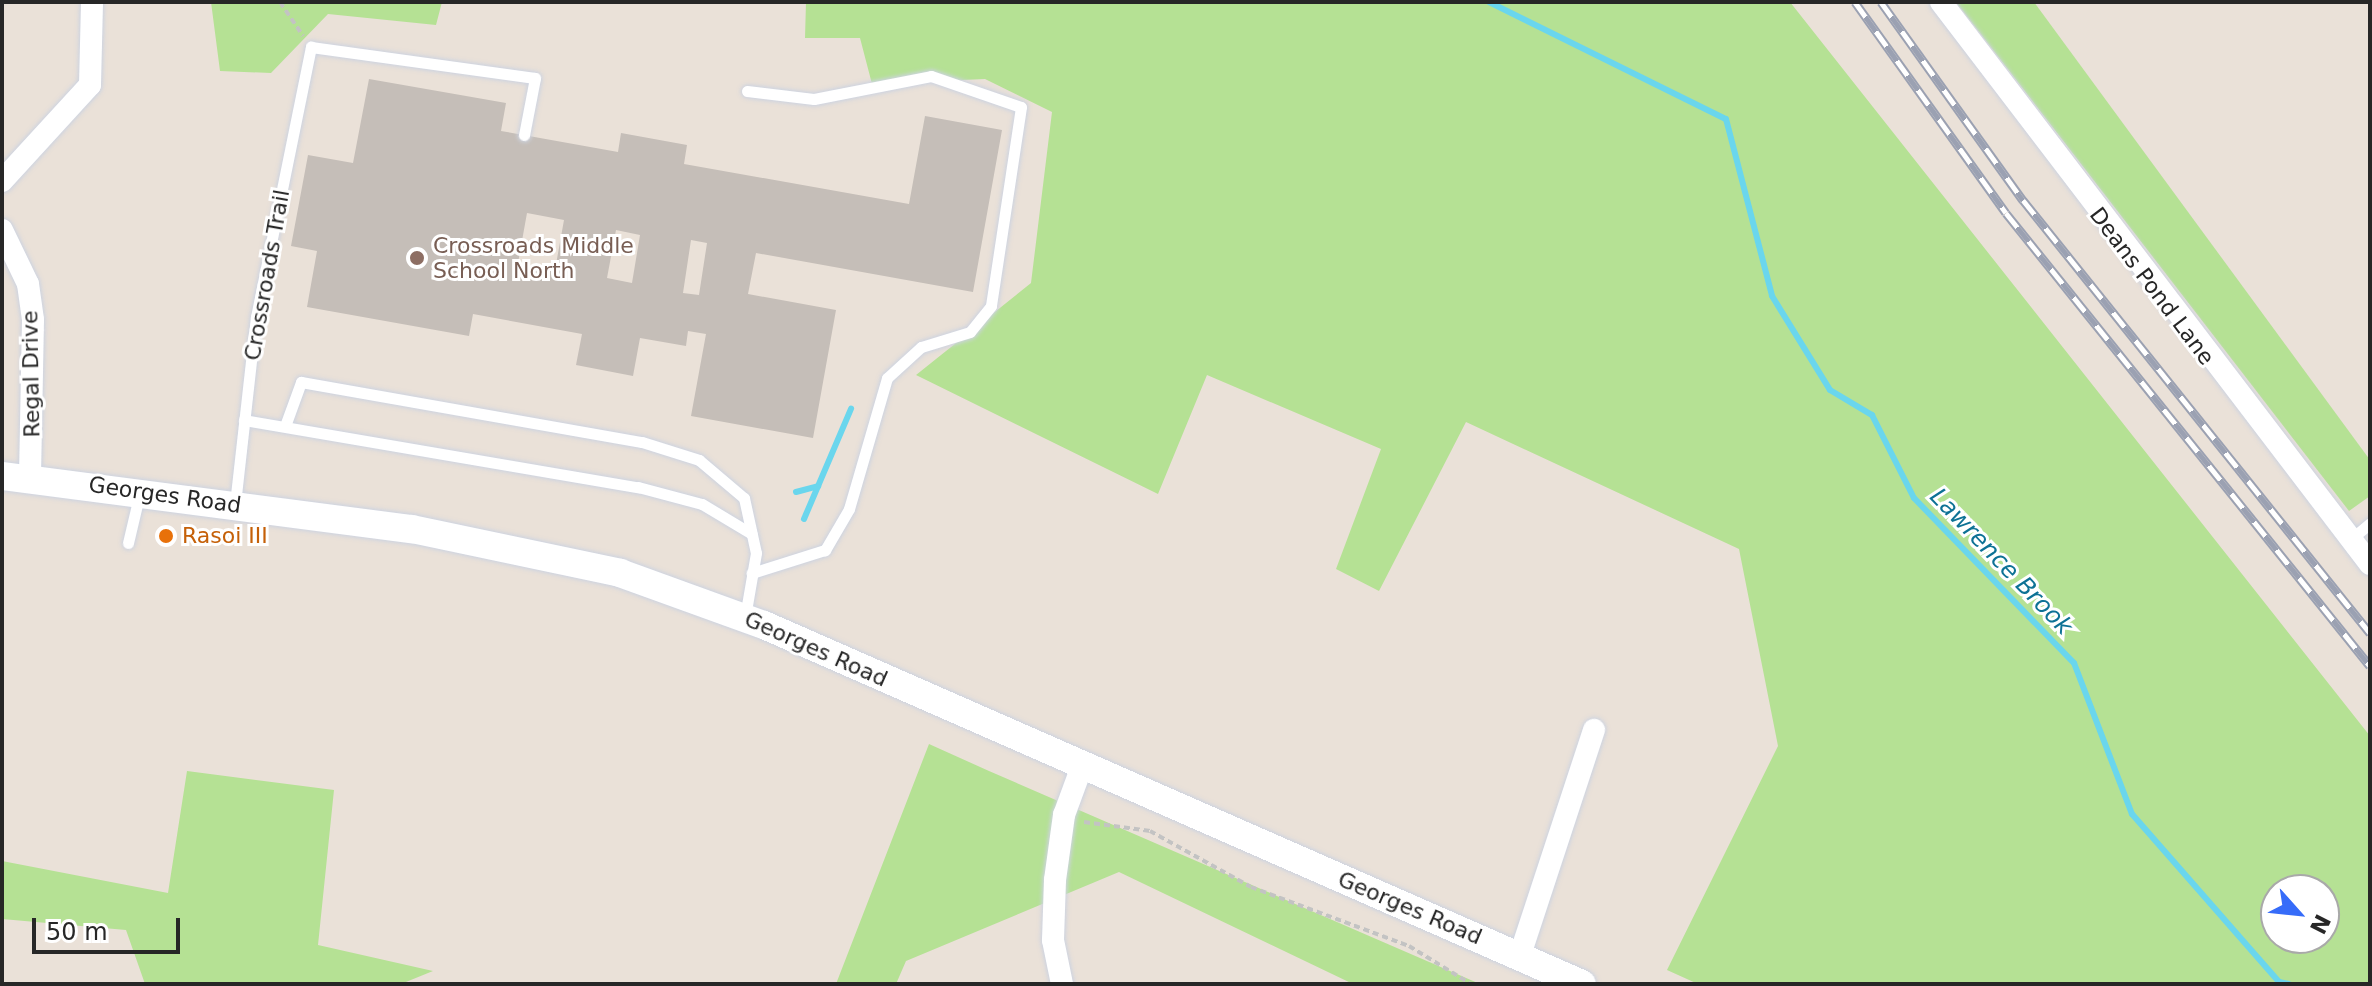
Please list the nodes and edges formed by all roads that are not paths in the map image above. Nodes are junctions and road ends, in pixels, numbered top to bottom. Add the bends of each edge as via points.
1 (92, 2) edge
2 (1941, 2) edge
3 (747, 91) dead end
4 (524, 135) dead end
5 (2, 181) edge
6 (2, 230) edge
7 (244, 420) junction
8 (285, 426) junction
9 (16, 476) edge
10 (140, 491) junction
11 (234, 505) junction
12 (2370, 523) edge
13 (752, 534) junction
14 (2349, 541) junction
15 (128, 543) dead end
16 (2370, 564) edge
17 (752, 573) junction
18 (744, 617) junction
19 (1594, 730) dead end
20 (1082, 766) junction
21 (1520, 955) junction
22 (1062, 984) edge
23 (1582, 984) edge

1 - 5 street via 90,85
2 - 14 street, Deans Pond Lane
3 - 17 lane via 814,99 931,76 1021,107 991,306 970,332 921,347 887,378 849,509 825,550
4 - 7 lane, Crossroads Trail via 535,78 311,47 256,317
6 - 9 street, Regal Drive via 28,284 33,320
7 - 8 lane
7 - 11 lane, Crossroads Trail
8 - 13 lane via 638,487 702,504
8 - 13 lane via 301,382 642,442 723,473 744,498
9 - 10 street, Georges Road
10 - 11 street, Georges Road
10 - 15 lane
11 - 18 street, Georges Road via 412,529 620,573
12 - 14 lane
13 - 17 lane
14 - 16 street, Deans Pond Lane
17 - 18 lane
18 - 20 street, Georges Road
19 - 21 street
20 - 21 street, Georges Road
20 - 22 street via 1064,815 1055,880 1053,940
21 - 23 street, Georges Road

